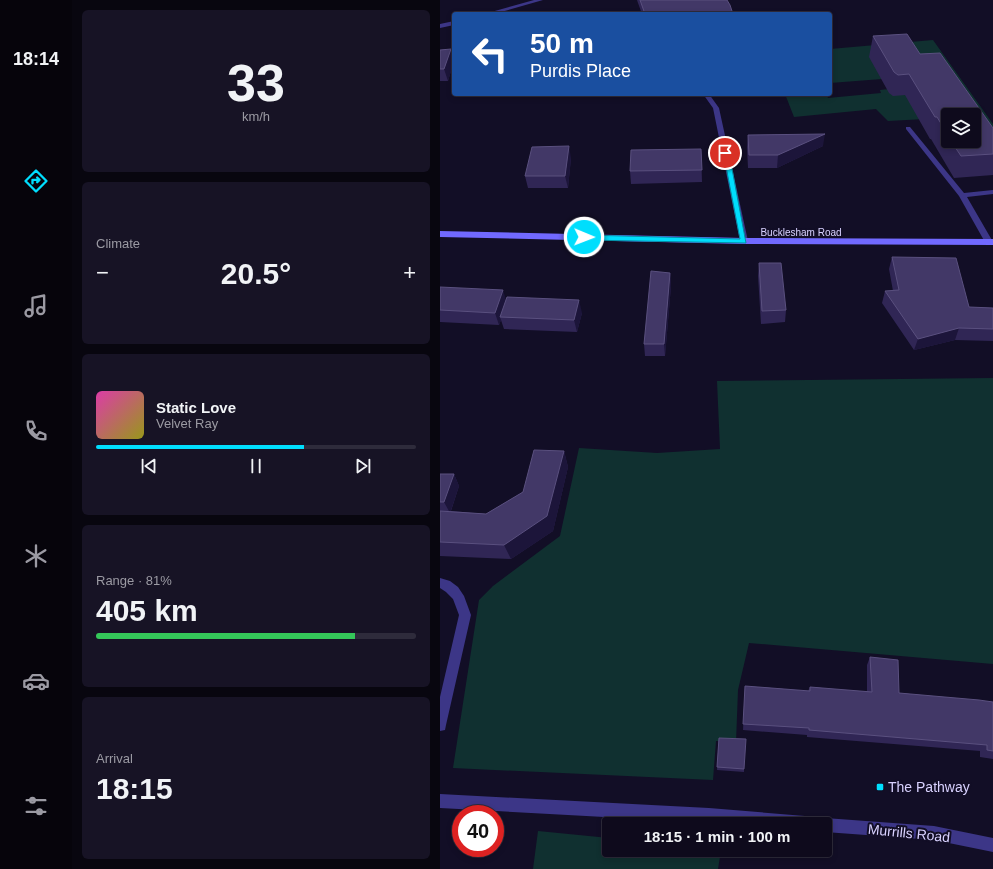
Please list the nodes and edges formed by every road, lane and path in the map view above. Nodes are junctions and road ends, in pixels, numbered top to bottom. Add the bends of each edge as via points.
1 (540, 0) edge
2 (495, 12) edge
3 (452, 23) edge
4 (440, 26) edge
5 (707, 96) edge
6 (908, 128) dead end
7 (993, 192) edge
8 (962, 195) junction
9 (440, 234) edge
10 (744, 241) junction
11 (991, 242) edge
12 (440, 582) edge
13 (440, 725) edge
14 (440, 801) edge
15 (733, 817) edge
16 (832, 826) edge
17 (993, 845) edge

1 - 2 street
3 - 4 street
5 - 10 street via 716,108
6 - 8 street
7 - 8 street
8 - 11 street
9 - 10 street, Bucklesham Road
10 - 11 street, Bucklesham Road
12 - 13 street via 446,584 460,598 465,615
14 - 15 street
16 - 17 street, Murrills Road via 934,833

